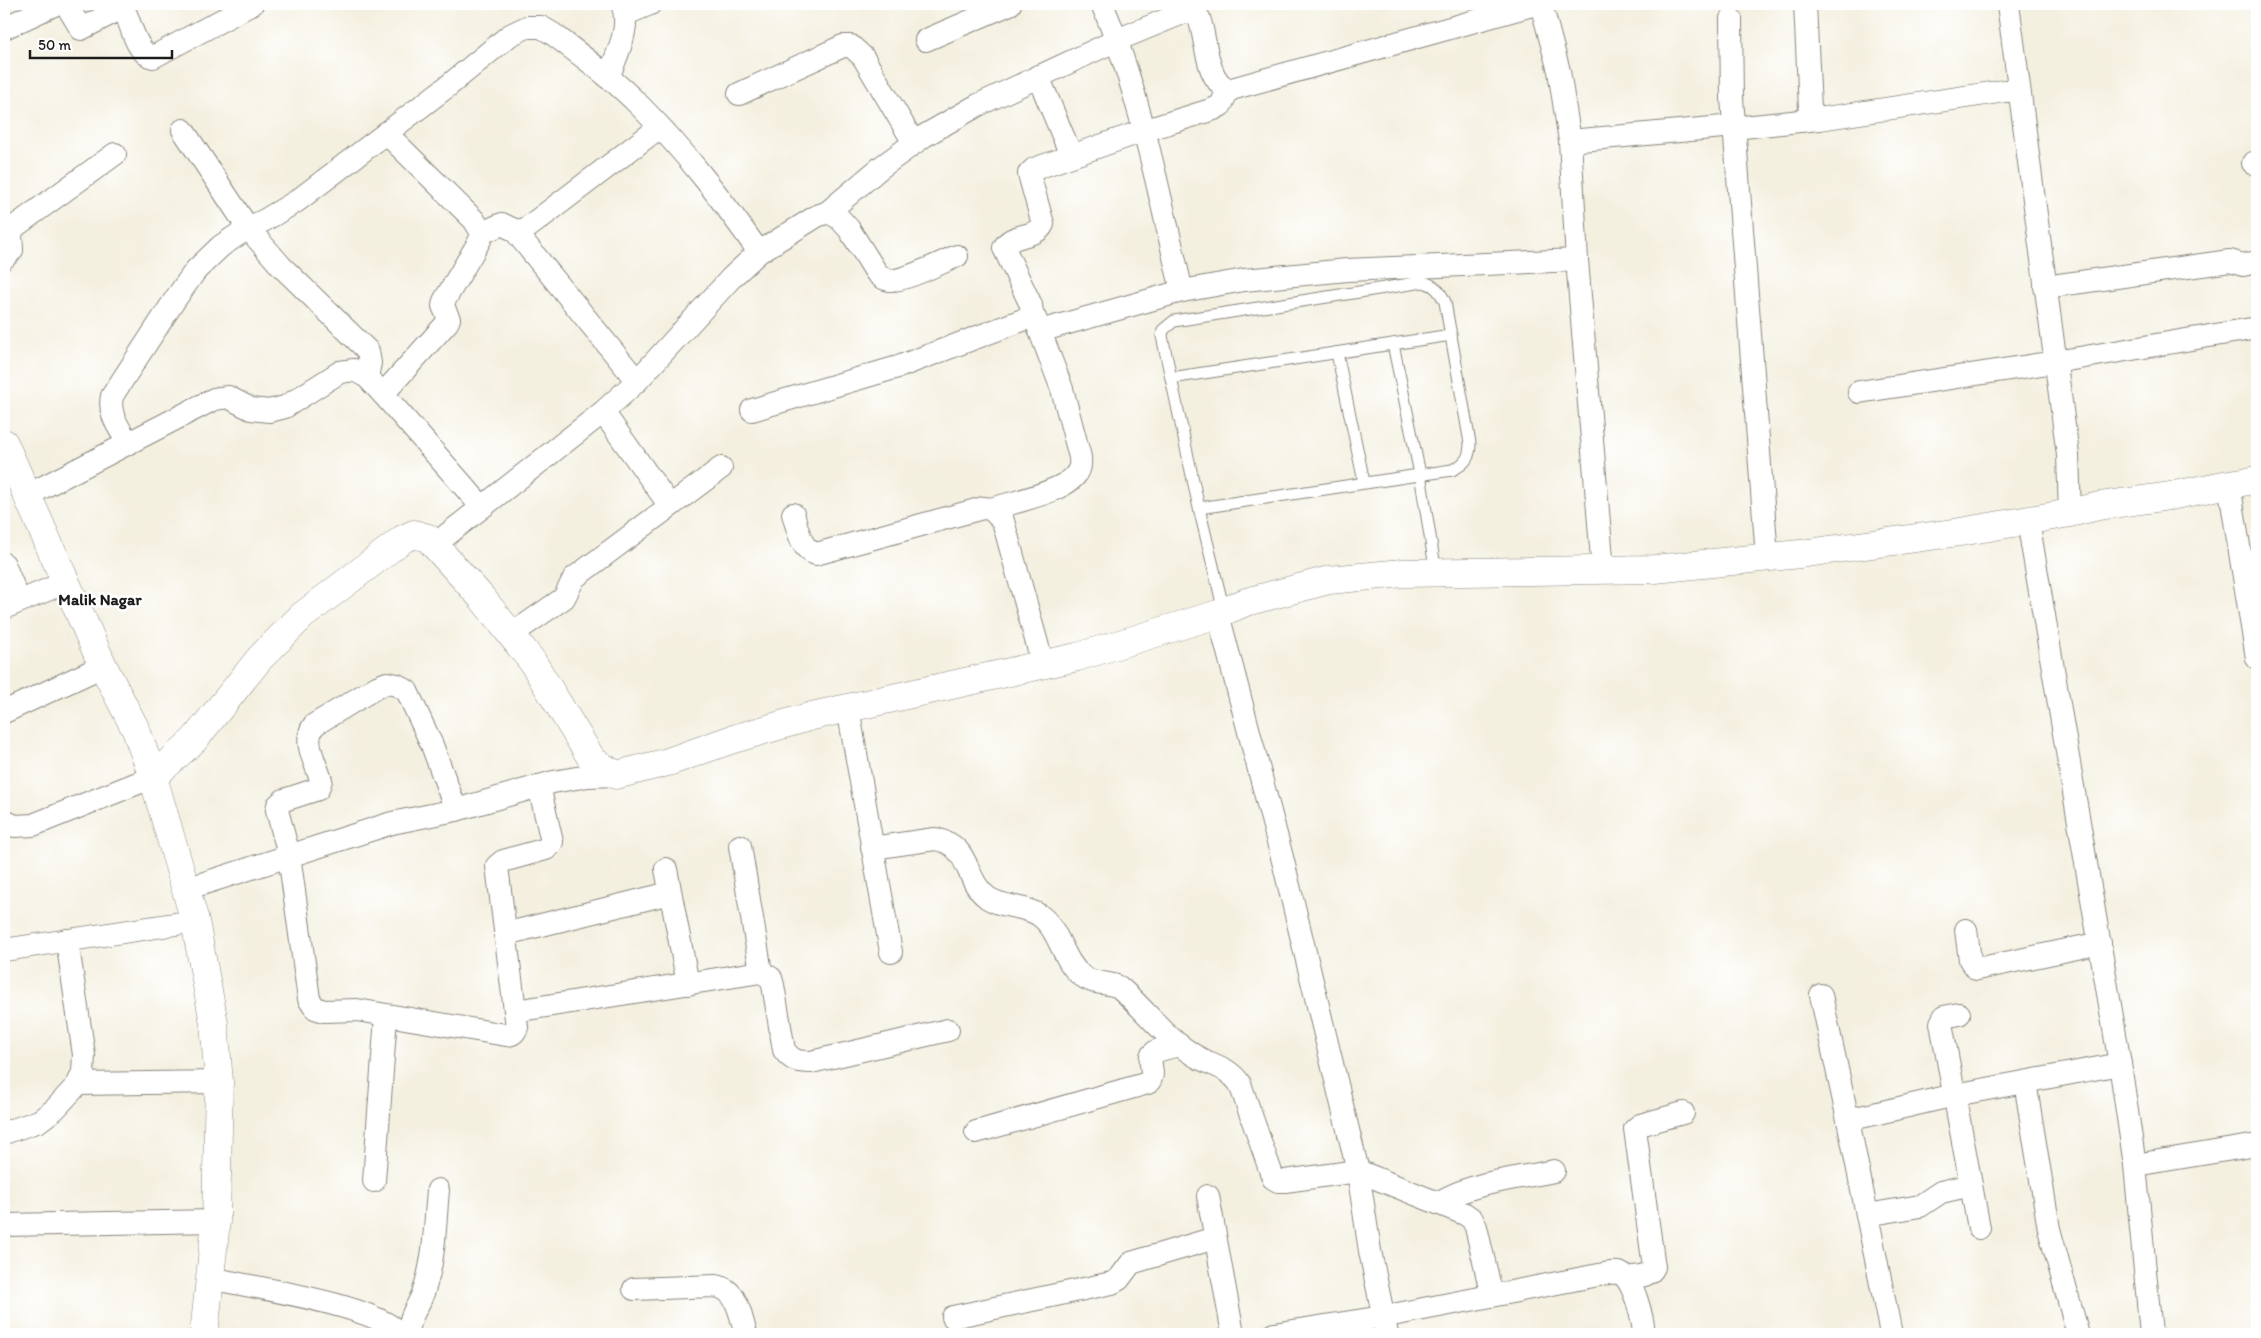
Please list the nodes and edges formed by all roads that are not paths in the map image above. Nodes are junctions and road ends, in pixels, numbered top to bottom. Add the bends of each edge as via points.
1 (56, 4) edge
2 (66, 4) edge
3 (252, 4) edge
4 (650, 4) edge
5 (1102, 4) edge
6 (1536, 4) edge
7 (1542, 4) edge
8 (1805, 4) edge
9 (2008, 4) edge
10 (1005, 5) edge
11 (624, 9) edge
12 (1731, 19) dead end
13 (4, 28) edge
14 (926, 40) dead end
15 (1117, 40) junction
16 (1038, 76) junction
17 (608, 78) junction
18 (1228, 90) junction
19 (2018, 91) junction
20 (740, 94) dead end
21 (1820, 119) junction
22 (660, 127) junction
23 (1734, 127) junction
24 (183, 130) dead end
25 (1143, 130) junction
26 (386, 133) junction
27 (1570, 141) junction
28 (914, 144) junction
29 (115, 154) dead end
30 (1071, 155) junction
31 (828, 212) junction
32 (248, 228) junction
33 (515, 231) junction
34 (482, 233) junction
35 (759, 252) junction
36 (957, 256) dead end
37 (4, 258) edge
38 (1577, 260) junction
39 (2257, 262) edge
40 (2045, 287) junction
41 (1182, 291) junction
42 (1036, 322) junction
43 (2257, 328) edge
44 (1451, 335) junction
45 (1393, 344) junction
46 (1336, 353) junction
47 (2055, 362) junction
48 (367, 377) junction
49 (1171, 378) junction
50 (637, 381) junction
51 (1859, 392) dead end
52 (383, 394) junction
53 (752, 410) dead end
54 (603, 412) junction
55 (4, 443) edge
56 (128, 443) junction
57 (721, 468) dead end
58 (1420, 474) junction
59 (2257, 480) edge
60 (1364, 482) junction
61 (2229, 484) junction
62 (28, 494) junction
63 (670, 506) junction
64 (482, 507) junction
65 (1199, 508) junction
66 (992, 509) junction
67 (2070, 513) junction
68 (793, 514) dead end
69 (2028, 521) junction
70 (434, 545) junction
71 (1767, 556) junction
72 (4, 564) edge
73 (1603, 571) junction
74 (1436, 572) junction
75 (66, 582) junction
76 (11, 604) edge
77 (1221, 612) junction
78 (512, 634) junction
79 (2257, 658) edge
80 (1043, 665) junction
81 (103, 666) junction
82 (848, 708) junction
83 (4, 712) edge
84 (616, 775) junction
85 (153, 776) junction
86 (540, 786) junction
87 (456, 810) junction
88 (4, 821) edge
89 (740, 846) dead end
90 (872, 848) junction
91 (288, 855) junction
92 (666, 869) dead end
93 (186, 889) junction
94 (670, 892) junction
95 (195, 921) junction
96 (1966, 930) dead end
97 (505, 934) junction
98 (68, 940) junction
99 (2100, 943) junction
100 (4, 950) edge
101 (890, 952) dead end
102 (761, 972) junction
103 (688, 984) junction
104 (1820, 995) dead end
105 (515, 1011) junction
106 (1959, 1014) dead end
107 (386, 1016) junction
108 (948, 1030) dead end
109 (1179, 1045) junction
110 (2120, 1064) junction
111 (219, 1082) junction
112 (2025, 1082) junction
113 (78, 1084) junction
114 (1955, 1096) junction
115 (1683, 1113) dead end
116 (1848, 1120) junction
117 (976, 1132) dead end
118 (4, 1133) edge
119 (2257, 1145) edge
120 (2135, 1165) junction
121 (1358, 1171) junction
122 (1554, 1171) dead end
123 (374, 1181) dead end
124 (1971, 1185) junction
125 (438, 1190) dead end
126 (1208, 1196) dead end
127 (1438, 1203) junction
128 (1867, 1215) junction
129 (216, 1221) junction
130 (4, 1225) edge
131 (1979, 1228) dead end
132 (1215, 1238) junction
133 (210, 1278) junction
134 (1627, 1278) junction
135 (634, 1289) dead end
136 (1492, 1296) junction
137 (953, 1317) dead end
138 (1384, 1326) edge
139 (204, 1334) edge
140 (400, 1334) edge
141 (408, 1334) edge
142 (746, 1334) edge
143 (1233, 1334) edge
144 (1274, 1334) edge
145 (1644, 1334) edge
146 (1891, 1334) edge
147 (2078, 1334) edge
148 (2151, 1334) edge

1 - 13 street
2 - 3 street via 81,29 122,10 142,51 153,58
4 - 11 street
5 - 15 street
6 - 18 street
7 - 27 street via 1559,70
8 - 21 street via 1810,109
9 - 19 street
10 - 14 street
11 - 17 street via 622,40
12 - 23 street
15 - 16 street
15 - 18 street via 1185,12 1193,12 1202,27 1213,76 1219,86
15 - 25 street
16 - 28 street via 978,105
16 - 30 street
17 - 22 street
17 - 26 street via 553,34 541,27 527,27 510,35
18 - 25 street via 1221,105 1214,109
19 - 21 street
19 - 40 street
20 - 28 street via 843,46 851,46 863,57
21 - 23 street
22 - 33 street via 527,228
22 - 35 street via 717,193
23 - 27 street
23 - 71 street
24 - 32 street
25 - 30 street
25 - 41 street
26 - 32 street via 297,201
26 - 34 street via 474,220
27 - 38 street
28 - 31 street
29 - 37 street via 17,225 10,236 12,250
30 - 42 street via 1029,174 1043,224 1038,231 1010,240 1004,248
31 - 35 street
31 - 36 street via 839,218 883,279 903,278
32 - 48 street via 281,266 362,342 370,363
32 - 56 street via 221,246 196,270 112,396 110,407 113,417
33 - 34 street via 502,224
33 - 50 street
34 - 52 street via 444,301 449,319
35 - 50 street
38 - 41 street via 1348,270 1244,280
38 - 73 street
39 - 40 street via 2243,265 2230,261
40 - 47 street
41 - 42 street
42 - 53 street via 1021,322 944,351
42 - 66 street via 1062,389 1080,457 1080,469 1062,487
43 - 47 street
44 - 45 lane
44 - 49 lane via 1440,292 1423,282 1174,322 1163,330 1162,336
44 - 58 lane via 1470,455 1464,464 1452,470
45 - 46 lane
45 - 58 lane
46 - 49 lane
46 - 60 lane
47 - 51 street
47 - 67 street via 2068,455
48 - 52 street
48 - 56 street via 354,370 340,372 285,408 269,411 251,409 228,396 214,399
49 - 65 lane
50 - 54 street
52 - 64 street
54 - 63 street
54 - 64 street
55 - 62 street
56 - 62 street
57 - 63 street
58 - 60 lane
58 - 74 lane
59 - 61 street
60 - 65 lane
61 - 67 street
61 - 79 street
62 - 75 street
63 - 78 street via 574,578 564,598
64 - 70 street
65 - 77 lane
66 - 68 street via 983,508 816,554 804,546
66 - 80 street via 1003,521
67 - 69 street
69 - 71 street
69 - 99 street
70 - 78 street
70 - 85 street via 428,538 414,534 403,539 302,616 260,658 194,740
71 - 73 street via 1655,569
72 - 76 street
73 - 74 street
74 - 77 street via 1329,580
75 - 76 street
75 - 81 street
77 - 80 street
77 - 121 street
78 - 84 street via 593,761
80 - 82 street
81 - 83 street
81 - 85 street via 136,730
82 - 84 street
82 - 90 street
84 - 86 street via 588,776
85 - 88 street via 33,825 15,826
85 - 93 street
86 - 87 street
86 - 97 street via 552,842 546,850 503,861 497,866
87 - 91 street via 392,823
87 - 91 street via 432,745 407,691 387,683 314,725 308,732 321,780 318,789 278,805
89 - 102 street
90 - 101 street
90 - 109 street via 934,839 954,846 975,884 987,897 1040,915 1080,974 1093,981 1119,987
91 - 93 street
91 - 107 street via 309,999 315,1008 324,1011 356,1010
92 - 94 street
93 - 95 street
94 - 97 street
94 - 103 street
95 - 98 street
95 - 111 street via 214,1023
96 - 99 street via 1970,960 1977,969
97 - 105 street
98 - 100 street
98 - 113 street via 84,1055
99 - 110 street
102 - 103 street
102 - 108 street via 771,978 784,1050 790,1059 799,1062 812,1062
103 - 105 street
104 - 116 street
105 - 107 street via 517,1027 512,1035
106 - 114 street via 1944,1017 1941,1023
107 - 123 street
109 - 117 street via 1156,1051 1151,1056 1152,1078 1148,1083
109 - 121 street via 1234,1075 1273,1178 1285,1181
110 - 112 street
110 - 120 street
111 - 113 street
111 - 129 street
112 - 114 street
112 - 147 street via 2049,1229
113 - 118 street via 39,1121
114 - 116 street
114 - 124 street
115 - 134 street via 1635,1129 1654,1267 1647,1275
116 - 128 street
119 - 120 street
120 - 148 street
121 - 127 street
121 - 138 street
122 - 127 street via 1467,1189
124 - 128 street via 1941,1192 1920,1206
124 - 131 street
125 - 141 street via 429,1274 409,1320
126 - 132 street
127 - 136 street via 1472,1219
128 - 146 street
129 - 130 street
129 - 133 street
132 - 137 street via 1130,1263 1119,1279 1112,1283
132 - 143 street
133 - 139 street
133 - 140 street via 338,1305 372,1316 393,1326
134 - 136 street via 1620,1273 1609,1272
134 - 145 street
135 - 142 street via 725,1288 732,1293
136 - 138 street
138 - 144 street

